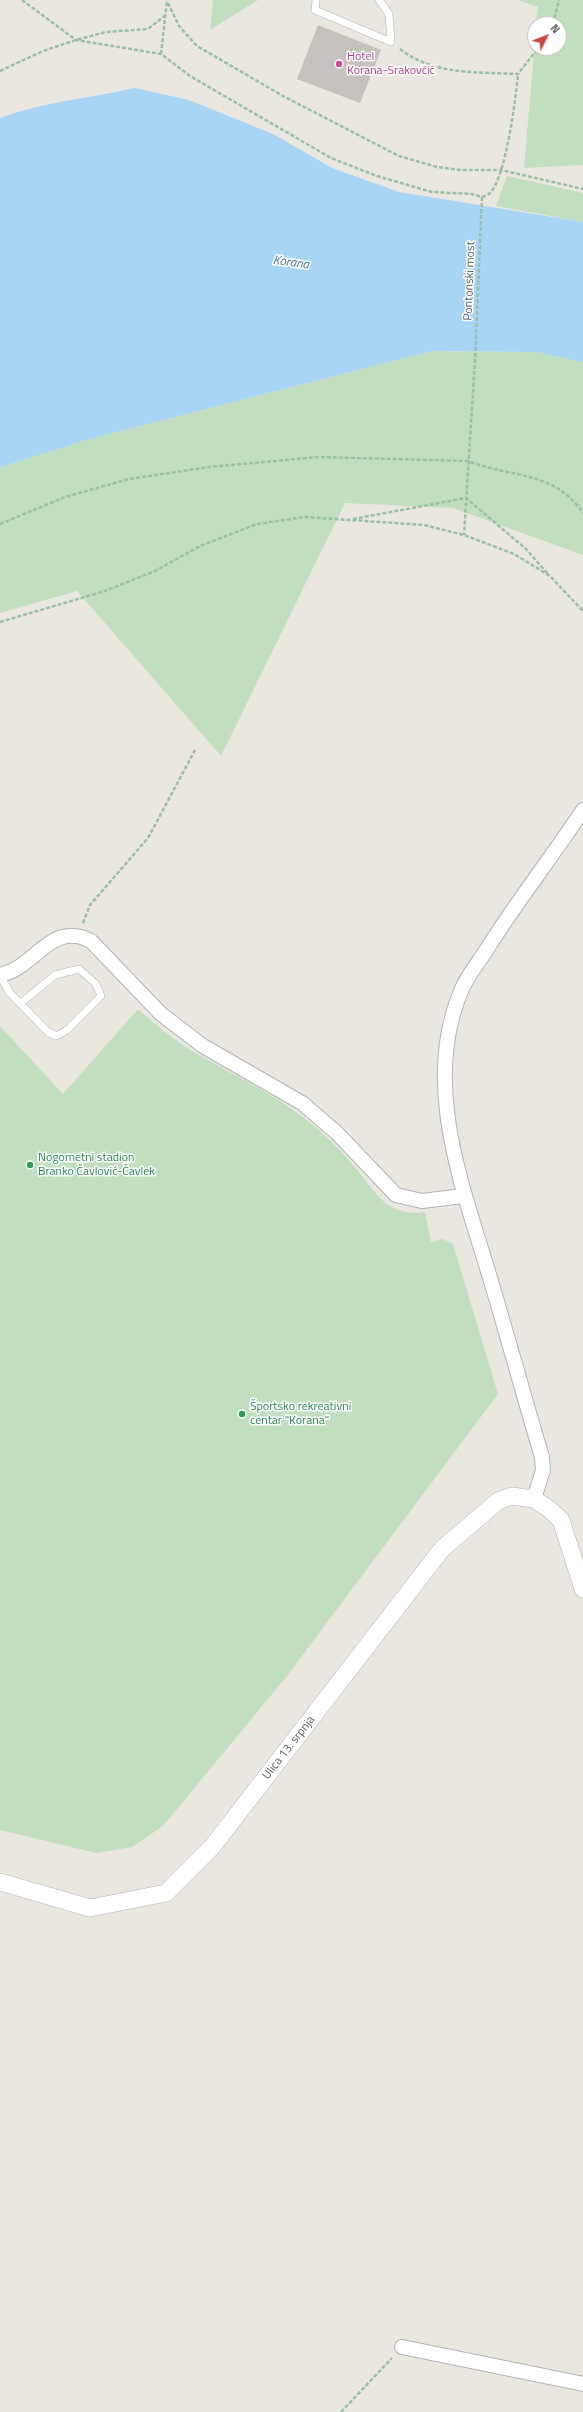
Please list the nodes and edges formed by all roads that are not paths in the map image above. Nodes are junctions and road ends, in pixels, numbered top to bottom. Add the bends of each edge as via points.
1 (316, 0) edge
2 (379, 0) edge
3 (583, 810) edge
4 (0, 975) edge
5 (20, 1003) junction
6 (463, 1196) junction
7 (534, 1499) junction
8 (583, 1589) edge
9 (0, 1882) edge
10 (402, 2347) road end
11 (583, 2384) edge

1 - 2 lane via 315,10 390,42 389,14
3 - 6 street via 507,918 461,990 449,1033 444,1090 452,1148
4 - 5 lane
4 - 6 street via 11,972 64,934 79,935 91,941 162,1014 203,1046 302,1104 337,1133 396,1195 422,1201
5 - 5 lane via 48,1032 56,1036 67,1030 101,996 96,984 79,969 55,975
6 - 7 street via 487,1268 542,1457 542,1470
7 - 8 street via 561,1520
7 - 9 street, Ulica 13. srpnja via 512,1496 498,1501 442,1549 212,1847 166,1893 90,1908
10 - 11 street

